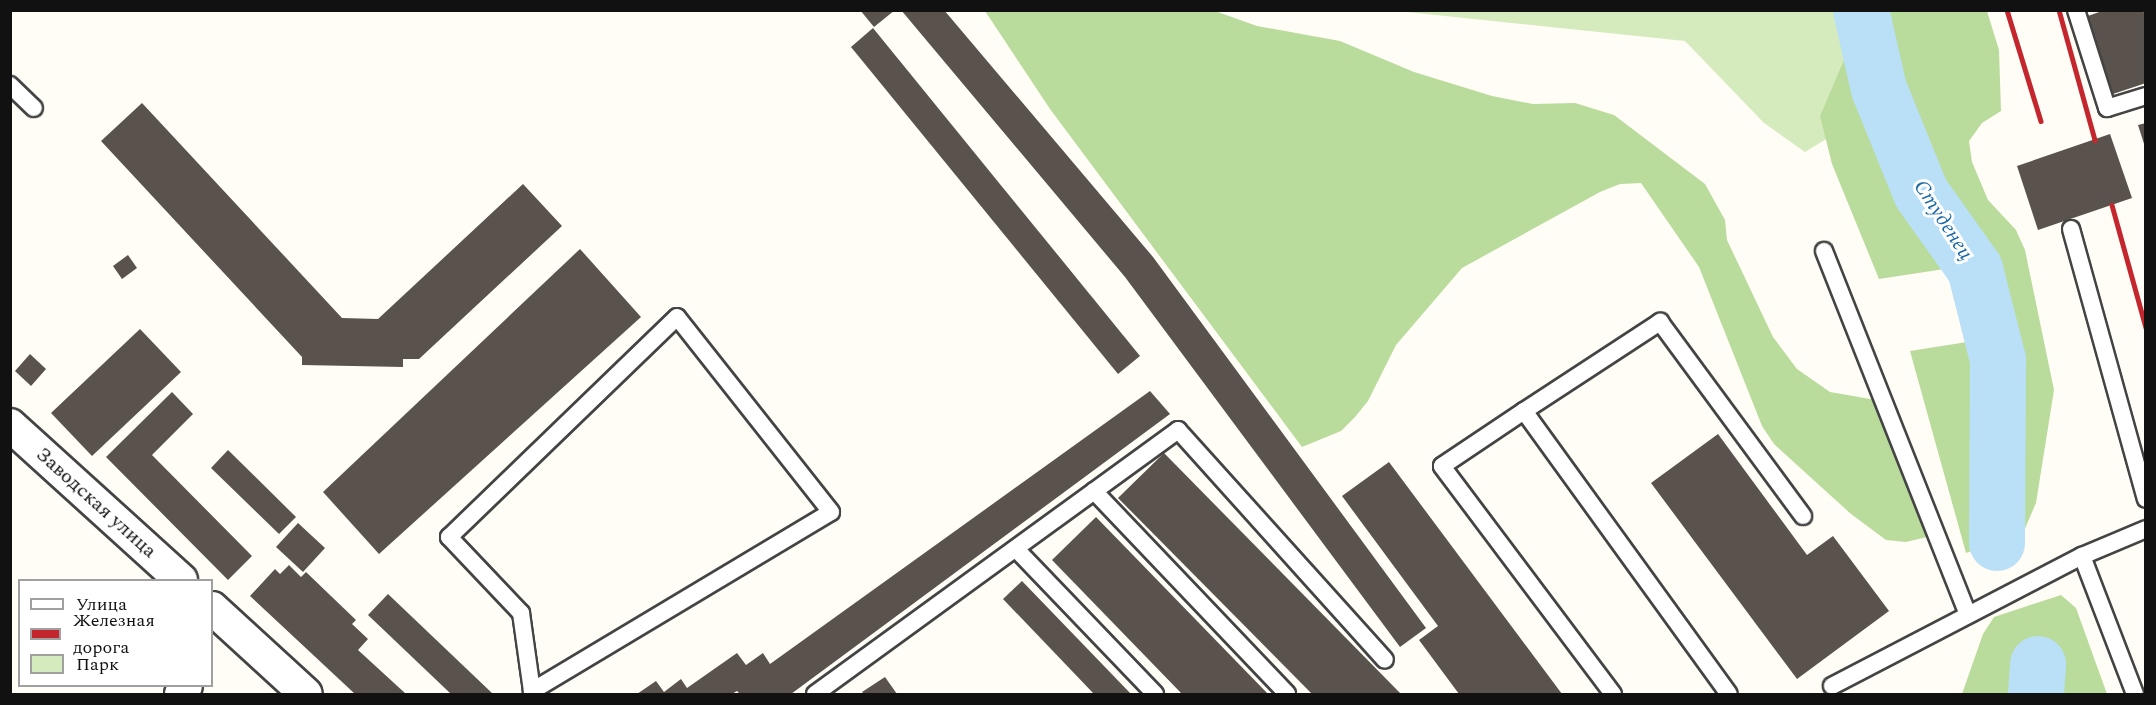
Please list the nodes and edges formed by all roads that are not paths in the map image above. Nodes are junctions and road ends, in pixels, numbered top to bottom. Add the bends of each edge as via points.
1 (2076, 10) edge
2 (10, 85) edge
3 (2145, 96) edge
4 (34, 108) dead end
5 (2071, 229) dead end
6 (1824, 251) dead end
7 (1524, 411) junction
8 (15, 438) edge
9 (1094, 491) junction
10 (2145, 499) edge
11 (1803, 516) dead end
12 (2145, 529) edge
13 (1016, 549) junction
14 (2082, 556) junction
15 (180, 579) edge
16 (1968, 614) junction
17 (215, 621) edge
18 (1385, 660) dead end
19 (1829, 692) edge
20 (532, 693) edge
21 (306, 694) edge
22 (815, 694) edge
23 (1155, 694) edge
24 (1287, 694) edge
25 (1613, 694) edge
26 (1729, 694) edge
27 (2134, 694) edge

1 - 3 lane via 2107,108
2 - 4 lane
5 - 10 lane
6 - 16 lane
7 - 11 lane via 1660,321
7 - 25 lane via 1442,466
7 - 26 lane
8 - 15 street, Заводская улица
9 - 13 lane
9 - 18 lane via 1178,430
9 - 24 lane
12 - 14 lane
13 - 22 lane
13 - 23 lane
14 - 16 lane
14 - 27 lane
16 - 19 lane
17 - 21 street
20 - 20 lane via 831,512 677,317 449,537 521,613

